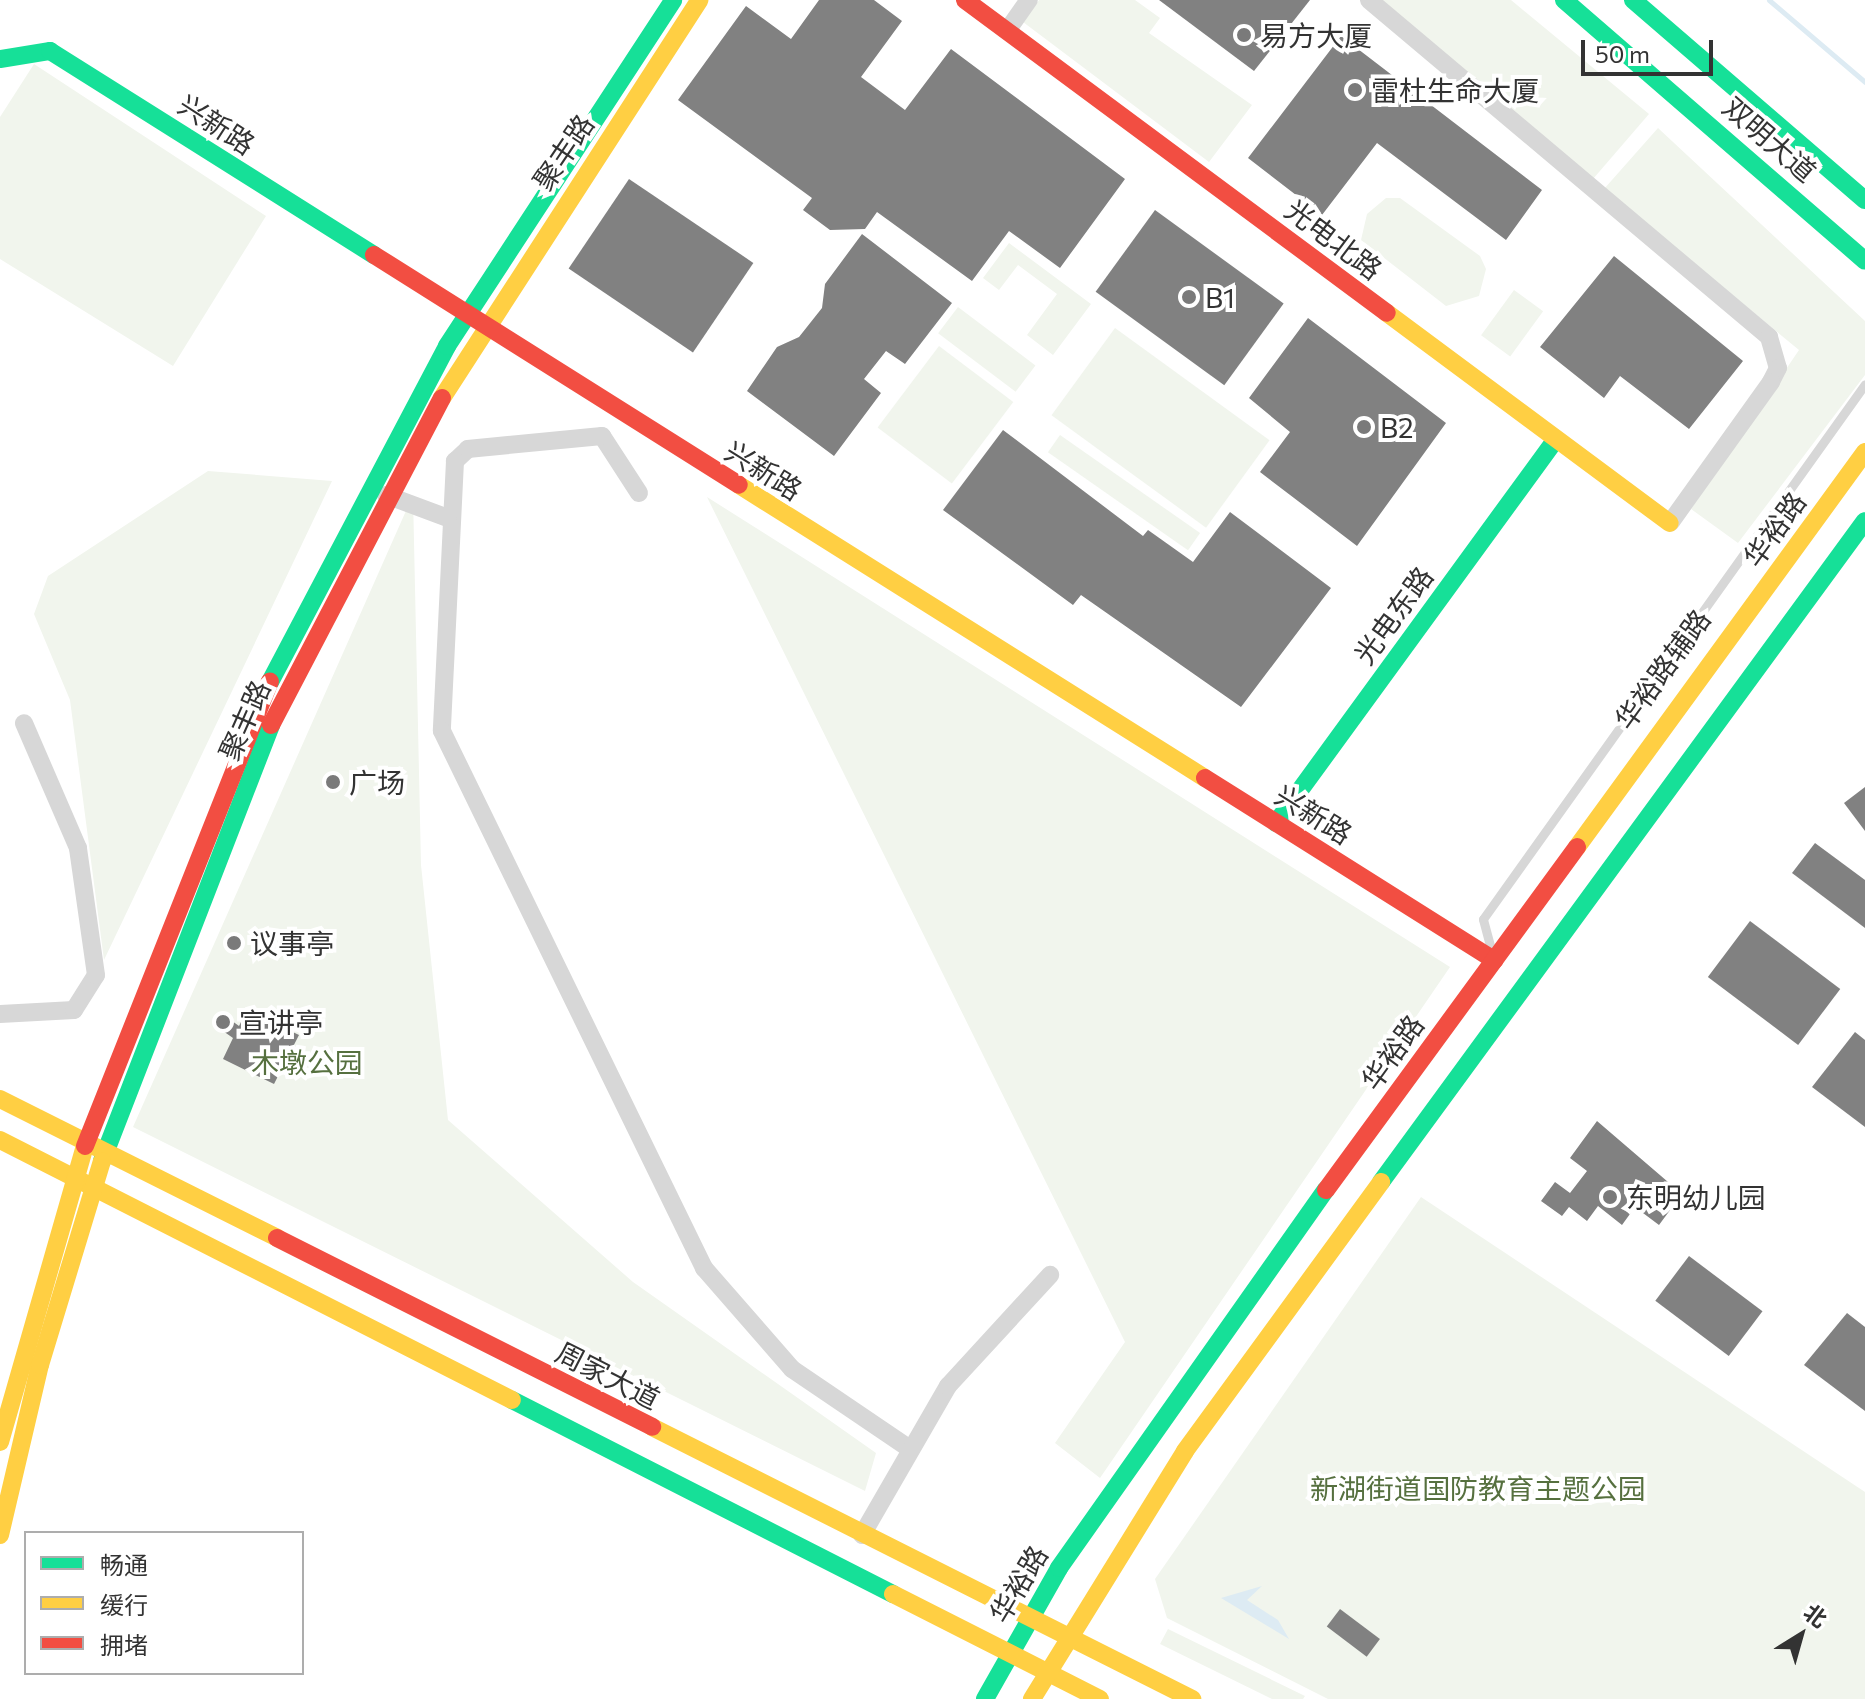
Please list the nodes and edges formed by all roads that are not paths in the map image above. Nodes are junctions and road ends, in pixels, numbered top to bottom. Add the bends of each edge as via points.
1 (673, 0) edge
2 (699, 0) edge
3 (965, 0) edge
4 (1029, 0) edge
5 (1369, 0) edge
6 (1564, 0) edge
7 (1633, 0) edge
8 (1007, 31) junction
9 (0, 59) edge
10 (1837, 175) junction
11 (1865, 189) edge
12 (1865, 200) edge
13 (1865, 261) edge
14 (465, 316) junction
15 (482, 327) junction
16 (1865, 384) edge
17 (1556, 439) junction
18 (1865, 452) edge
19 (639, 493) dead end
20 (386, 495) junction
21 (448, 518) junction
22 (1865, 521) edge
23 (24, 723) dead end
24 (1276, 823) junction
25 (1494, 960) junction
26 (0, 1014) edge
27 (0, 1099) edge
28 (0, 1140) edge
29 (84, 1142) junction
30 (104, 1152) junction
31 (73, 1177) junction
32 (93, 1187) junction
33 (1050, 1275) dead end
34 (0, 1442) edge
35 (907, 1447) junction
36 (0, 1535) edge
37 (862, 1535) junction
38 (1030, 1617) junction
39 (1067, 1636) junction
40 (1010, 1653) junction
41 (1046, 1672) junction
42 (985, 1699) edge
43 (1032, 1699) edge
44 (1100, 1699) edge
45 (1192, 1699) edge

1 - 14 street, 聚丰路
2 - 15 street, 聚丰路
3 - 8 street, 光电北路
4 - 8 street
5 - 17 street, 光电北路 via 1769,337 1778,368 1771,382 1670,523
6 - 13 street, 双明大道
7 - 10 street, 双明大道
8 - 17 street, 光电北路
9 - 14 street, 兴新路 via 50,51
10 - 11 street
10 - 12 street, 双明大道
14 - 15 street, 兴新路
14 - 29 street, 聚丰路 via 382,458 254,712 184,871
15 - 20 street, 聚丰路
15 - 24 street, 兴新路
16 - 25 lane, 华裕路辅路 via 1483,919
17 - 24 street, 光电东路
18 - 25 street, 华裕路
19 - 21 street via 602,436 468,449 450,475
20 - 21 street
20 - 30 street, 聚丰路 via 272,722 204,879
21 - 35 street via 442,731 679,1229 735,1308 792,1369
22 - 39 street via 1247,1363
23 - 26 street via 78,848 96,975 74,1010
24 - 25 street, 兴新路
25 - 38 street, 华裕路 via 1188,1379
27 - 29 street, 周家大道
28 - 31 street
29 - 30 street, 周家大道
29 - 31 street, 聚丰路
30 - 32 street, 聚丰路
30 - 37 street, 周家大道
31 - 32 street
31 - 34 street, 聚丰路
32 - 36 street, 聚丰路
32 - 40 street
33 - 35 street via 948,1386
35 - 37 street
37 - 38 street, 周家大道
38 - 39 street, 周家大道
38 - 40 street, 华裕路
39 - 41 street
39 - 45 street, 周家大道
40 - 41 street
40 - 42 street, 华裕路
41 - 43 street
41 - 44 street

